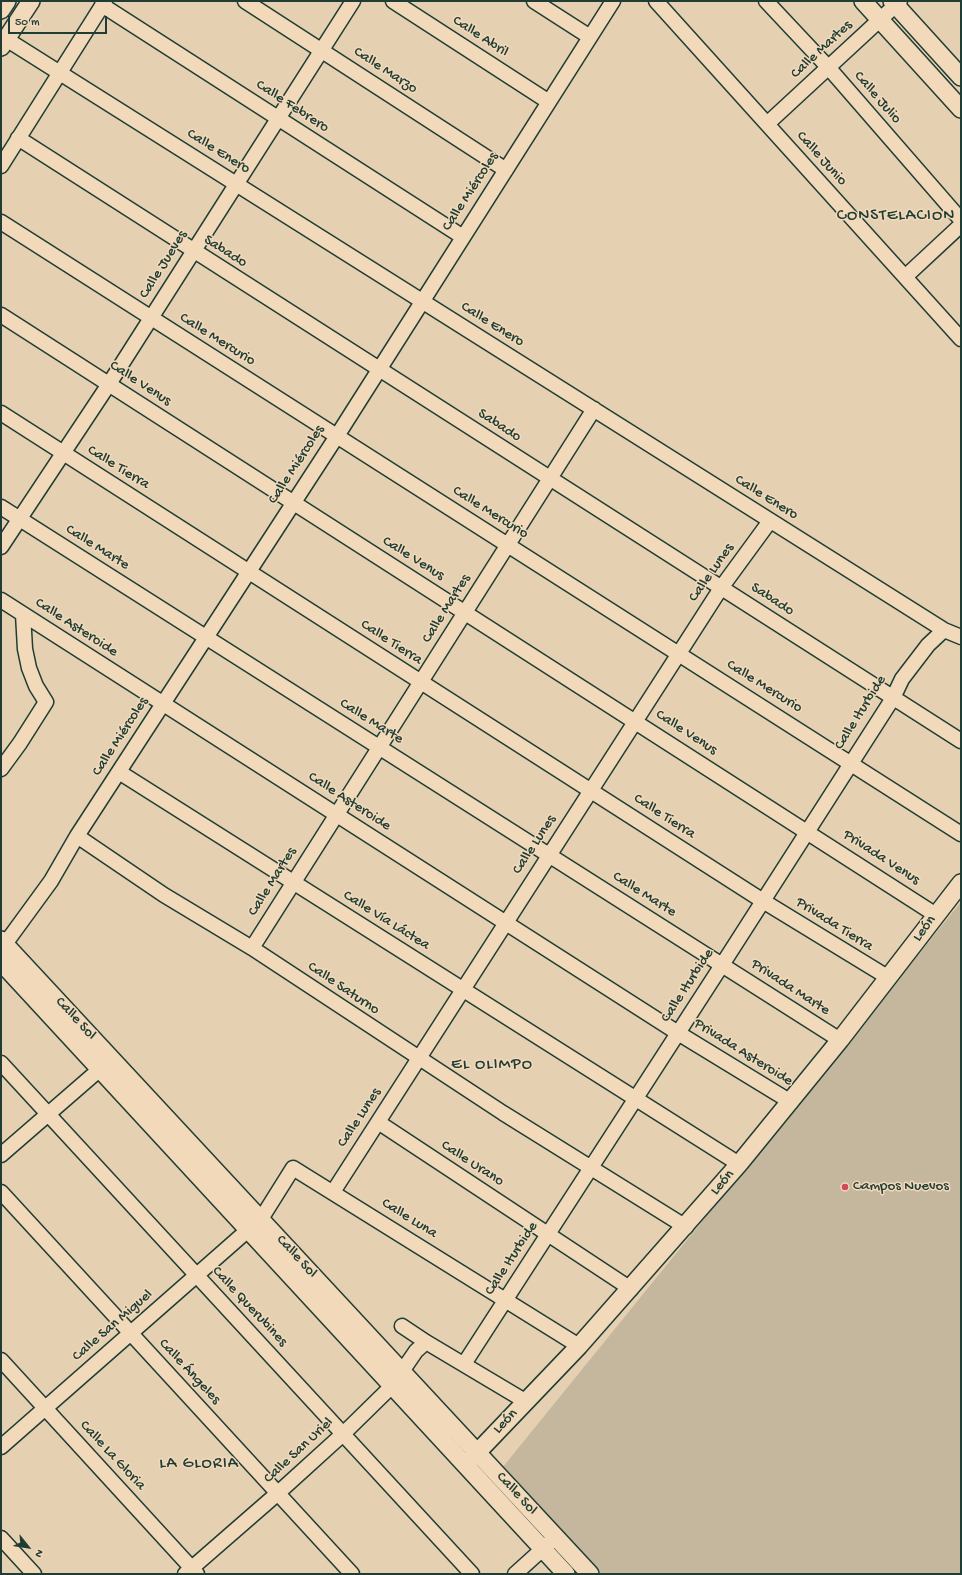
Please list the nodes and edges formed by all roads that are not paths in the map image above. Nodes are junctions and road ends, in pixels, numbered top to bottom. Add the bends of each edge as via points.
1 (7, 1) edge
2 (31, 1) edge
3 (245, 1) edge
4 (354, 1) edge
5 (393, 1) edge
6 (534, 1) edge
7 (613, 1) edge
8 (656, 1) edge
9 (766, 1) edge
10 (863, 1) edge
11 (895, 2) edge
12 (103, 3) edge
13 (1, 10) edge
14 (880, 19) junction
15 (590, 38) junction
16 (4, 43) edge
17 (322, 50) junction
18 (828, 68) junction
19 (60, 72) junction
20 (961, 78) edge
21 (549, 102) junction
22 (961, 109) edge
23 (278, 118) junction
24 (767, 124) junction
25 (18, 138) junction
26 (1, 166) edge
27 (506, 170) junction
28 (236, 183) junction
29 (961, 220) edge
30 (1, 222) edge
31 (961, 225) edge
32 (463, 237) junction
33 (193, 251) junction
34 (905, 277) junction
35 (422, 300) junction
36 (1, 315) edge
37 (151, 318) junction
38 (961, 339) edge
39 (378, 369) junction
40 (109, 384) junction
41 (594, 409) junction
42 (1, 413) edge
43 (337, 436) junction
44 (63, 453) junction
45 (550, 479) junction
46 (293, 503) junction
47 (1, 507) edge
48 (20, 519) junction
49 (770, 520) junction
50 (508, 545) junction
51 (1, 547) edge
52 (249, 571) junction
53 (721, 588) junction
54 (1, 600) edge
55 (465, 612) junction
56 (23, 614) junction
57 (944, 630) junction
58 (206, 637) junction
59 (961, 638) edge
60 (679, 653) junction
61 (421, 682) junction
62 (893, 698) junction
63 (163, 704) junction
64 (635, 721) junction
65 (961, 741) edge
66 (379, 747) junction
67 (851, 763) junction
68 (1, 769) edge
69 (119, 772) junction
70 (590, 790) junction
71 (336, 814) junction
72 (808, 831) junction
73 (961, 834) edge
74 (77, 836) junction
75 (549, 855) junction
76 (293, 883) junction
77 (961, 883) edge
78 (763, 900) junction
79 (936, 914) junction
80 (505, 923) junction
81 (3, 942) edge
82 (252, 948) junction
83 (1, 962) edge
84 (722, 965) junction
85 (888, 978) junction
86 (463, 989) junction
87 (678, 1033) junction
88 (840, 1040) junction
89 (418, 1059) junction
90 (1, 1063) edge
91 (106, 1064) junction
92 (636, 1098) junction
93 (791, 1102) junction
94 (48, 1114) junction
95 (378, 1122) junction
96 (1, 1155) edge
97 (739, 1164) junction
98 (590, 1168) junction
99 (1, 1192) edge
100 (333, 1192) junction
101 (261, 1219) junction
102 (686, 1227) junction
103 (248, 1230) junction
104 (548, 1234) junction
105 (197, 1276) junction
106 (631, 1289) junction
107 (506, 1299) junction
108 (402, 1326) dead end
109 (131, 1333) junction
110 (426, 1342) junction
111 (579, 1346) junction
112 (1, 1360) edge
113 (464, 1364) junction
114 (403, 1372) junction
115 (392, 1386) junction
116 (526, 1401) junction
117 (45, 1408) junction
118 (343, 1434) junction
119 (1, 1447) edge
120 (477, 1452) junction
121 (465, 1465) junction
122 (278, 1493) junction
123 (556, 1537) junction
124 (1, 1538) edge
125 (543, 1549) junction
126 (191, 1572) edge
127 (34, 1574) edge
128 (352, 1574) edge
129 (472, 1574) edge
130 (515, 1574) edge
131 (566, 1574) edge
132 (590, 1574) edge

1 - 13 street
2 - 16 street
3 - 17 street, Calle Marzo
4 - 17 street, Calle Jueves
5 - 21 street, Calle Abril
6 - 15 street
7 - 15 street, Calle Miércoles
8 - 24 street, Calle Junio
9 - 18 street, Calle Julio
10 - 14 street
11 - 14 street, Calle Martes
11 - 20 street
12 - 19 street
12 - 23 street, Calle Febrero
14 - 18 street, Calle Martes
14 - 22 street
15 - 21 street, Calle Miércoles
16 - 19 street, Calle Enero
17 - 23 street, Calle Jueves
17 - 27 street, Calle Marzo
18 - 24 street, Calle Martes
18 - 29 street, Calle Julio
19 - 25 street
19 - 28 street, Calle Enero
21 - 27 street, Calle Miércoles
23 - 28 street, Calle Jueves
23 - 32 street, Calle Febrero
24 - 34 street, Calle Junio
25 - 26 street
25 - 33 street, Sabado
27 - 32 street, Calle Miércoles
28 - 33 street, Calle Jueves
28 - 35 street, Calle Enero
30 - 37 street, Calle Mercurio
31 - 34 street
32 - 35 street, Calle Miércoles
33 - 37 street, Calle Jueves
33 - 39 street, Sabado
34 - 38 street, Calle Junio
35 - 39 street, Calle Miércoles
35 - 41 street, Calle Enero
36 - 40 street, Calle Venus
37 - 40 street, Calle Jueves
37 - 43 street, Calle Mercurio
39 - 43 street, Calle Miércoles
39 - 45 street, Sabado
40 - 44 street, Calle Jueves
40 - 46 street, Calle Venus
41 - 45 street, Calle Martes
41 - 49 street, Calle Enero
42 - 44 street, Calle Tierra
43 - 46 street, Calle Miércoles
43 - 50 street, Calle Mercurio
44 - 48 street, Calle Jueves
44 - 52 street, Calle Tierra
45 - 50 street, Calle Martes
45 - 53 street, Sabado
46 - 52 street, Calle Miércoles
46 - 55 street, Calle Venus
47 - 48 street, Calle Marte
48 - 51 street, Calle Jueves
48 - 58 street, Calle Marte
49 - 53 street, Calle Lunes
49 - 57 street, Calle Enero
50 - 55 street, Calle Martes
50 - 60 street, Calle Mercurio
52 - 58 street, Calle Miércoles
52 - 61 street, Calle Tierra
53 - 60 street, Calle Lunes
53 - 62 street, Sabado
54 - 56 street, Calle Asteroide
55 - 61 street, Calle Martes
55 - 64 street, Calle Venus
56 - 63 street, Calle Asteroide
56 - 68 street via 29,668 46,702
57 - 59 street, Calle Enero
57 - 62 street, Calle Iturbide via 914,661
58 - 63 street, Calle Miércoles
58 - 66 street, Calle Marte
60 - 64 street, Calle Lunes
60 - 67 street, Calle Mercurio
61 - 66 street, Calle Martes
61 - 70 street, Calle Tierra
62 - 65 street, Sabado
62 - 67 street, Calle Iturbide
63 - 69 street, Calle Miércoles
63 - 71 street, Calle Asteroide
64 - 70 street, Calle Lunes
64 - 72 street, Calle Venus
66 - 71 street, Calle Martes
66 - 75 street, Calle Marte
67 - 72 street, Calle Iturbide
67 - 73 street, Calle Mercurio
69 - 74 street, Calle Miércoles
69 - 76 street, Calle Vía Láctea
70 - 75 street, Calle Lunes
70 - 78 street, Calle Tierra
71 - 76 street, Calle Martes
71 - 80 street, Calle Asteroide
72 - 78 street, Calle Iturbide
72 - 79 street, Privada Venus
74 - 81 street, Calle Miércoles via 44,892
74 - 82 street, Calle Saturno via 164,895
75 - 80 street, Calle Lunes
75 - 84 street, Calle Marte
76 - 82 street, Calle Martes
76 - 86 street, Calle Vía Láctea
77 - 79 street, León
78 - 84 street, Calle Iturbide
78 - 85 street, Privada Tierra
79 - 85 street, León
80 - 86 street, Calle Lunes
80 - 87 street, Calle Asteroide
81 - 91 street, Calle Sol
82 - 89 street, Calle Saturno
83 - 91 street, Calle Sol
84 - 87 street, Calle Iturbide
84 - 88 street, Privada Marte
85 - 88 street, León
86 - 89 street, Calle Lunes
86 - 92 street, Calle Vía Láctea
87 - 92 street, Calle Iturbide
87 - 93 street, Privada Asteroide
88 - 93 street, León
89 - 95 street, Calle Lunes
89 - 98 street, Calle Saturno
90 - 94 street, Calle Querubines
91 - 94 street
91 - 101 street, Calle Sol
91 - 103 street, Calle Sol
92 - 97 street, Calle Vía Láctea
92 - 98 street, Calle Iturbide
93 - 97 street, León
94 - 96 street
94 - 105 street, Calle Querubines
95 - 100 street, Calle Lunes
95 - 104 street, Calle Urano
97 - 102 street, León
98 - 102 street, Calle Saturno
98 - 104 street, Calle Iturbide
99 - 109 street, Calle Ángeles
100 - 101 street, Calle Luna via 293,1168
100 - 107 street, Calle Luna
101 - 114 street, Calle Sol
102 - 106 street, León
103 - 105 street, Calle San Miguel
103 - 115 street, Calle Sol
104 - 106 street, Calle Urano
104 - 107 street, Calle Iturbide
105 - 109 street, Calle San Miguel
105 - 118 street, Calle Querubines
106 - 111 street, León
107 - 111 street, Calle Luna
107 - 113 street, Calle Iturbide
108 - 110 street
109 - 117 street, Calle San Miguel
109 - 122 street, Calle Ángeles
110 - 113 street
110 - 114 street, Calle San Uriel via 416,1351
111 - 116 street, León
112 - 117 street, Calle La Gloria
113 - 116 street
114 - 115 street, Calle San Uriel
114 - 120 street, Calle Sol
115 - 118 street, Calle San Uriel
115 - 121 street, Calle Sol
116 - 120 street, León
117 - 119 street, Calle San Miguel
117 - 126 street, Calle La Gloria
118 - 122 street, Calle San Uriel
118 - 129 street, Calle Querubines
120 - 121 street, León
120 - 123 street, Calle Sol
121 - 125 street, Calle Sol
122 - 126 street, Calle San Uriel
122 - 128 street, Calle Ángeles
123 - 125 street
123 - 132 street, Calle Sol
124 - 127 street
125 - 130 street
125 - 131 street, Calle Sol

